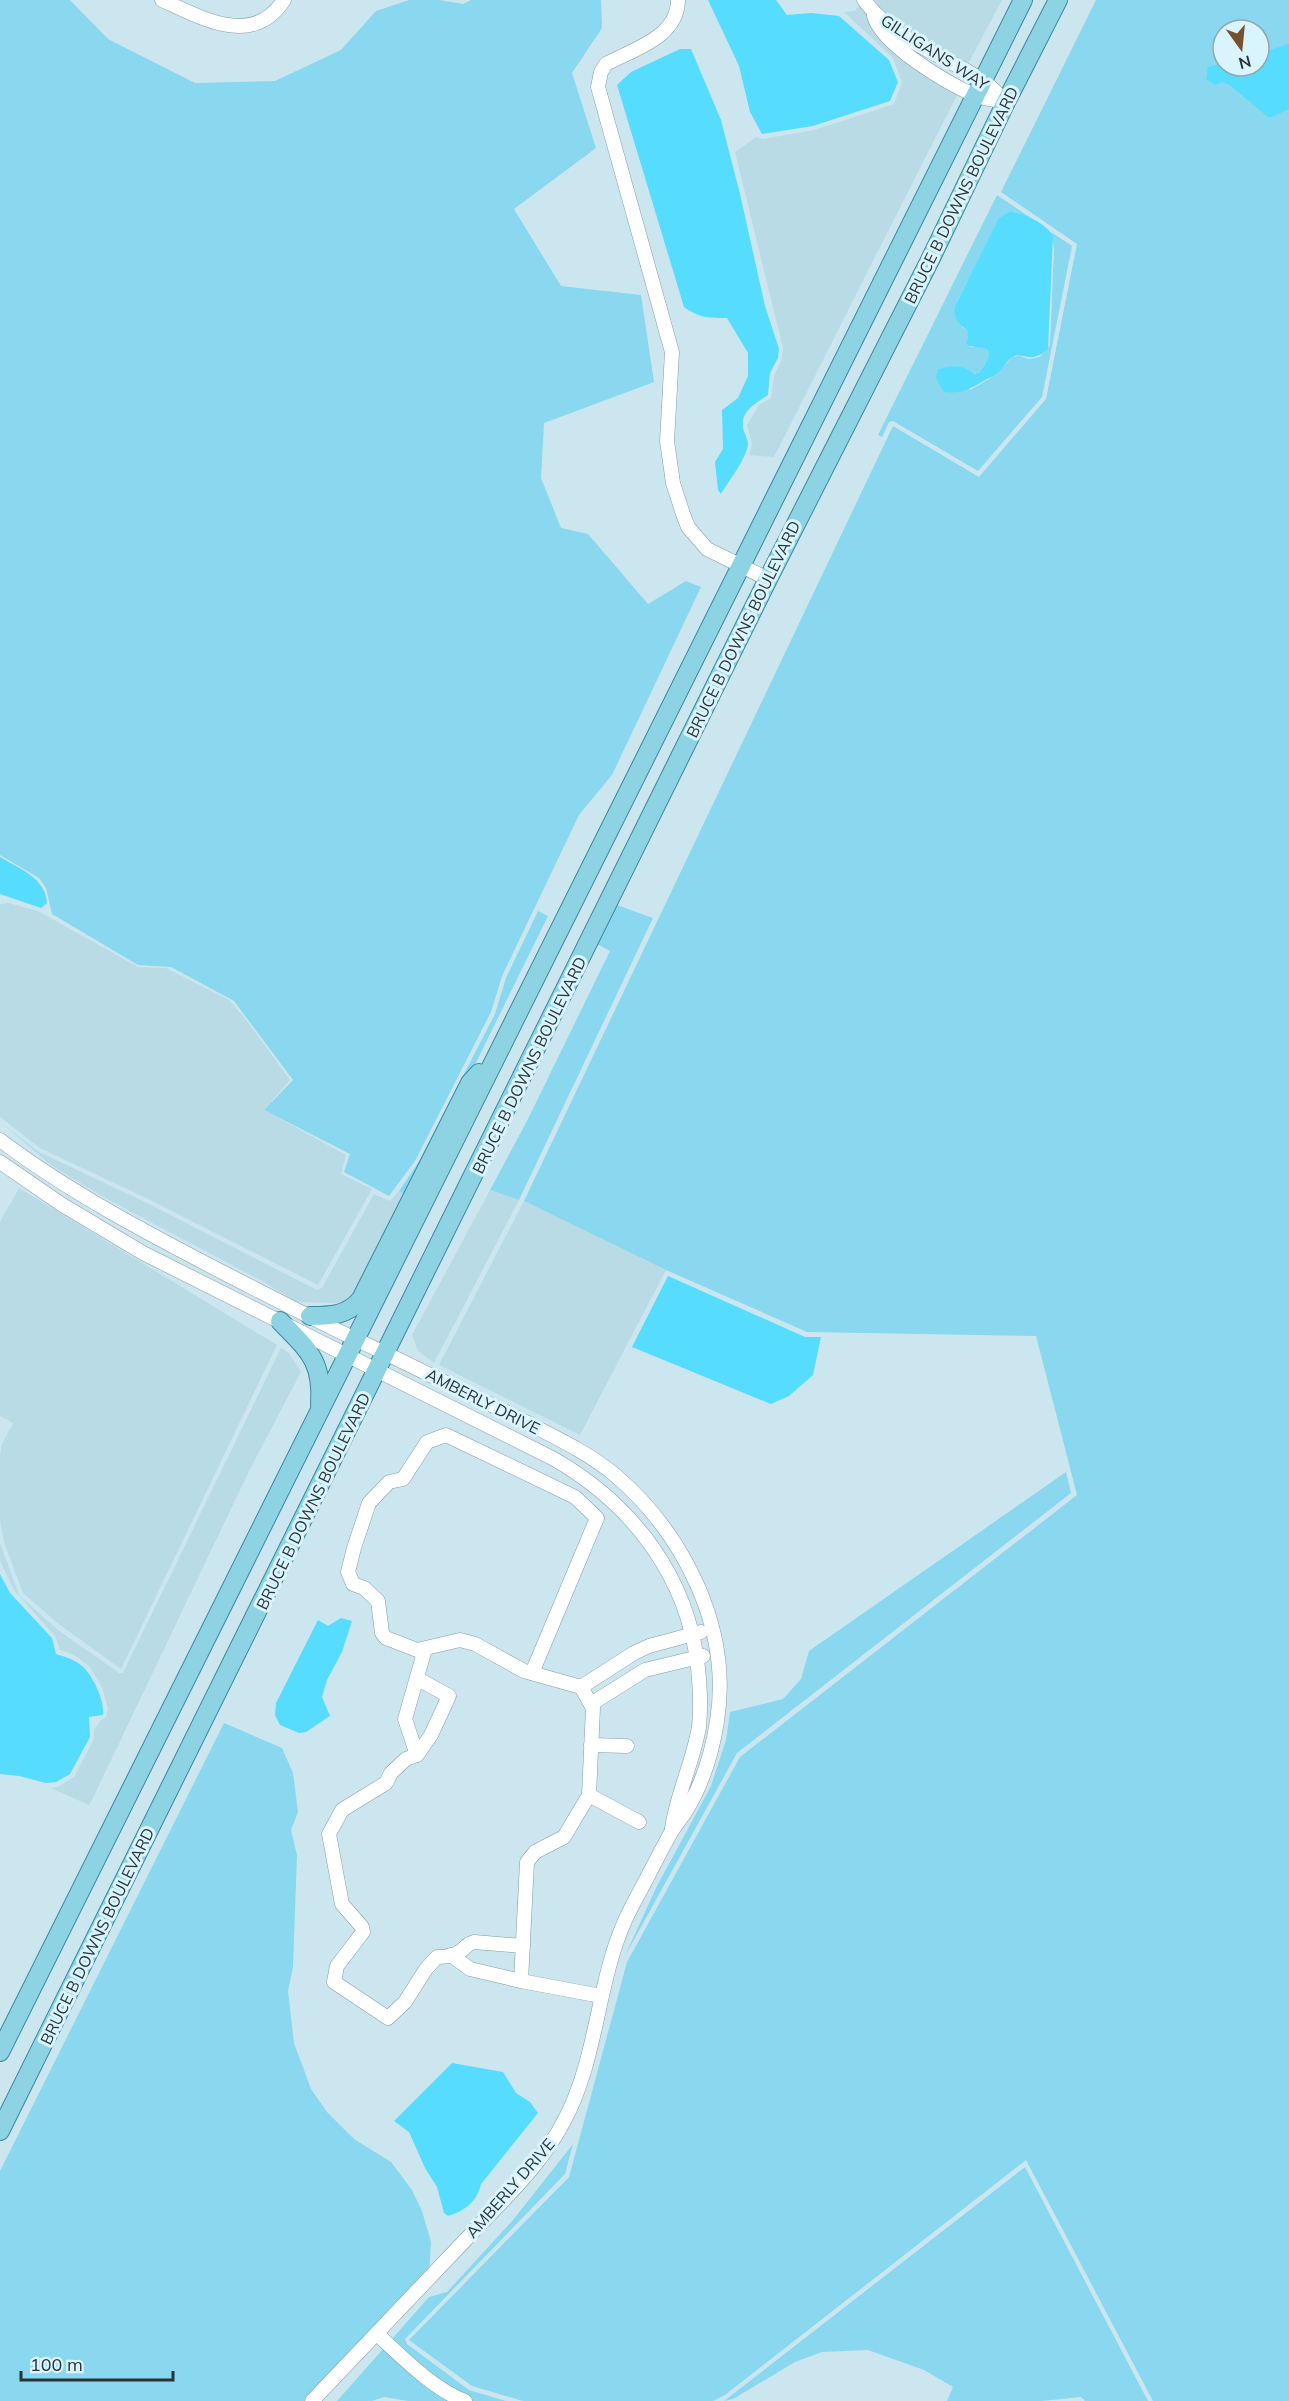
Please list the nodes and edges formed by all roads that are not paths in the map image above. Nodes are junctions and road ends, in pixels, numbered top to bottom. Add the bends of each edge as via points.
1 (162, 0) edge
2 (284, 0) edge
3 (678, 0) edge
4 (864, 0) edge
5 (1023, 0) edge
6 (1058, 0) edge
7 (980, 88) junction
8 (1006, 102) junction
9 (741, 566) junction
10 (768, 579) junction
11 (498, 1055) junction
12 (0, 1140) edge
13 (0, 1162) edge
14 (310, 1316) junction
15 (280, 1322) junction
16 (352, 1348) junction
17 (386, 1354) junction
18 (377, 1371) junction
19 (320, 1411) junction
20 (712, 1630) junction
21 (692, 1635) junction
22 (649, 1646) junction
23 (425, 1649) junction
24 (717, 1653) junction
25 (696, 1657) junction
26 (655, 1666) junction
27 (532, 1673) junction
28 (418, 1679) junction
29 (581, 1687) junction
30 (591, 1704) junction
31 (591, 1745) junction
32 (627, 1746) dead end
33 (417, 1755) junction
34 (589, 1795) junction
35 (639, 1822) dead end
36 (672, 1830) junction
37 (523, 1946) junction
38 (451, 1956) junction
39 (521, 1981) junction
40 (601, 1996) junction
41 (0, 2052) edge
42 (0, 2131) edge
43 (377, 2334) junction
44 (312, 2401) edge
45 (465, 2401) edge

1 - 2 street via 216,24 243,26 263,22 276,13
3 - 9 street via 675,18 666,32 606,64 598,87 672,352 667,441 674,483 695,538 707,549
4 - 7 street, GILLIGANS WAY via 883,33 929,71
5 - 7 main road, BRUCE B DOWNS BOULEVARD
6 - 8 main road, BRUCE B DOWNS BOULEVARD
7 - 8 street, GILLIGANS WAY
7 - 9 main road, BRUCE B DOWNS BOULEVARD
8 - 10 main road, BRUCE B DOWNS BOULEVARD
9 - 10 street
9 - 11 main road, BRUCE B DOWNS BOULEVARD
10 - 17 main road, BRUCE B DOWNS BOULEVARD
11 - 14 main road via 470,1083 361,1299 343,1313
11 - 16 main road, BRUCE B DOWNS BOULEVARD
12 - 14 street, AMBERLY DRIVE via 126,1221
13 - 15 street, AMBERLY DRIVE via 143,1253
14 - 16 street, AMBERLY DRIVE
15 - 16 street, AMBERLY DRIVE
15 - 19 main road via 317,1366 321,1378
16 - 17 street, AMBERLY DRIVE
16 - 18 street, AMBERLY DRIVE
16 - 19 main road, BRUCE B DOWNS BOULEVARD
17 - 18 main road, BRUCE B DOWNS BOULEVARD
17 - 20 street, AMBERLY DRIVE via 570,1446 615,1475 655,1515 682,1553 702,1595
18 - 21 street, AMBERLY DRIVE via 554,1459 597,1487 634,1521 657,1552 673,1580
18 - 42 main road, BRUCE B DOWNS BOULEVARD
19 - 41 main road, BRUCE B DOWNS BOULEVARD
20 - 21 street
20 - 24 street, AMBERLY DRIVE
21 - 22 street
21 - 25 street, AMBERLY DRIVE
22 - 26 street
22 - 29 street
23 - 27 street via 460,1640
23 - 27 street via 417,1650 386,1638 378,1601 354,1584 348,1572 369,1503 389,1482 403,1479 428,1442 446,1435 575,1497 597,1518
23 - 28 street
24 - 25 street
24 - 36 street, AMBERLY DRIVE via 720,1698 713,1742 700,1784
25 - 26 street
25 - 36 street, AMBERLY DRIVE via 699,1725
26 - 30 street
27 - 29 street
28 - 33 street via 405,1719
28 - 33 street via 449,1696
29 - 30 street
30 - 31 street
31 - 32 street
31 - 34 street
33 - 38 street via 406,1759 386,1783 342,1810 329,1833 342,1904 363,1932 337,1966 334,1982 388,2018 405,2002 437,1957
34 - 35 street
34 - 37 street via 564,1836 535,1852 527,1862
36 - 40 street, AMBERLY DRIVE via 619,1932
37 - 38 street via 474,1942
37 - 39 street
38 - 39 street via 470,1969
39 - 40 street
40 - 43 street, AMBERLY DRIVE via 574,2099 552,2143
43 - 44 street, AMBERLY DRIVE
43 - 45 street via 452,2397

